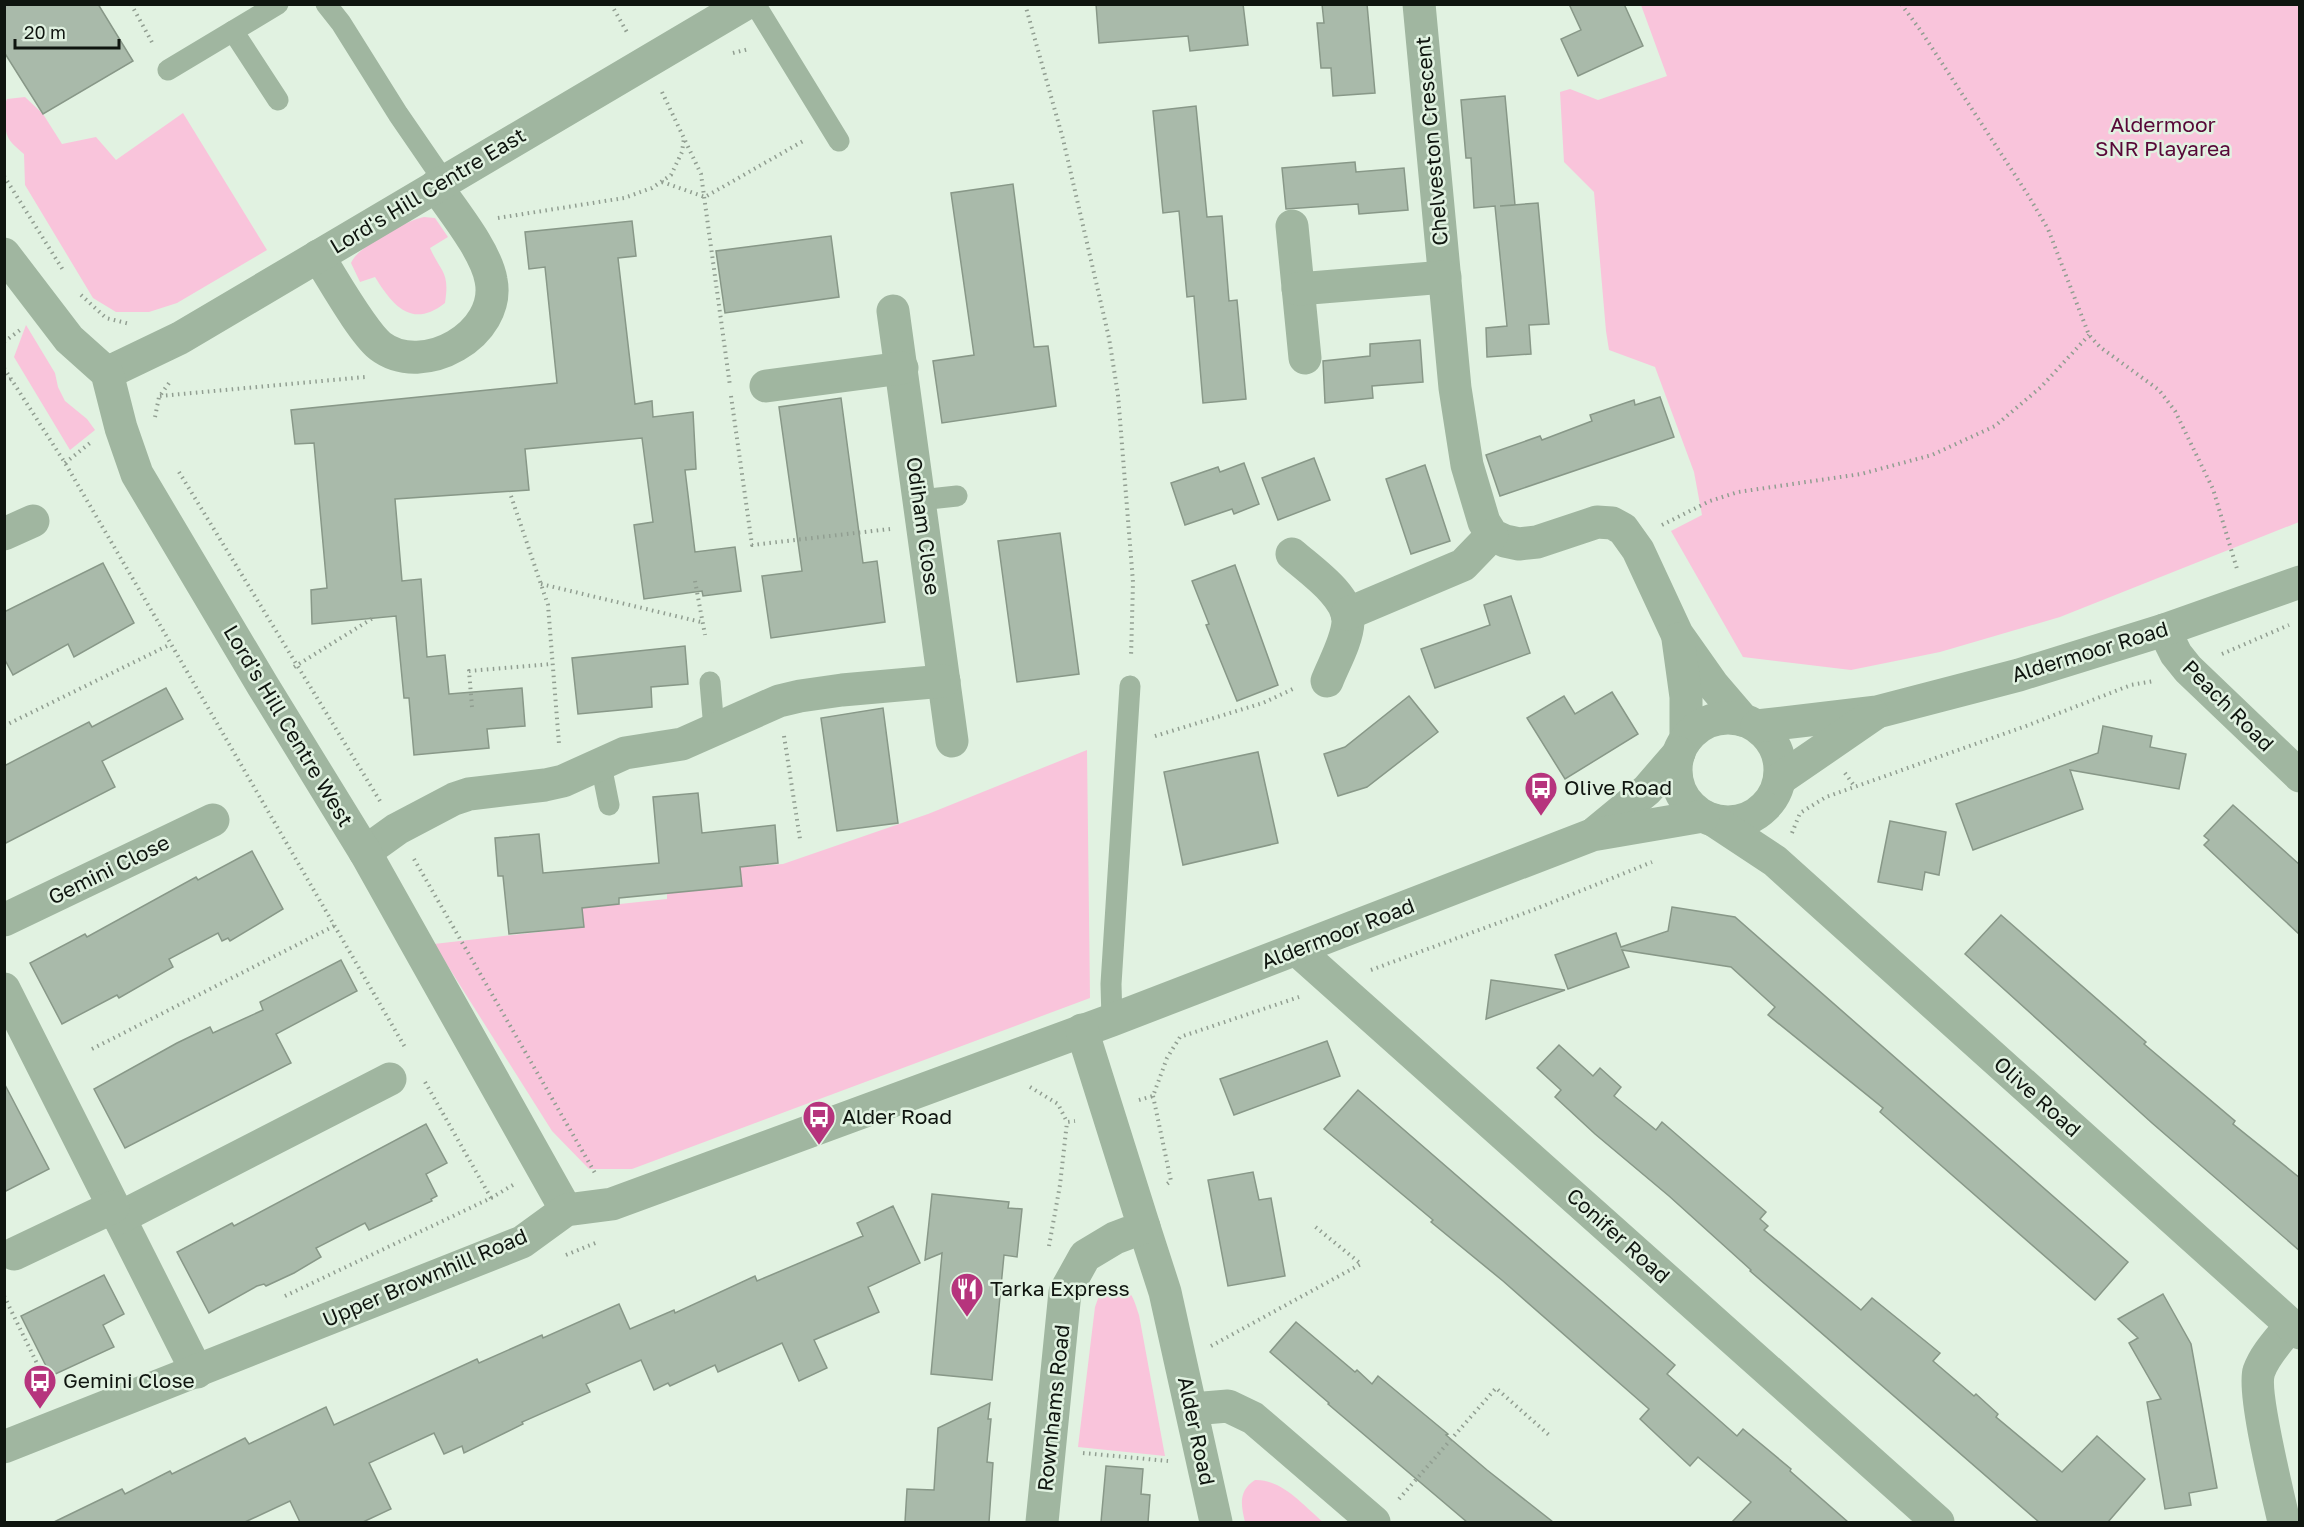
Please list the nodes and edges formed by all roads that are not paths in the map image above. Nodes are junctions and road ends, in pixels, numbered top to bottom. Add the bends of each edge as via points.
1 (278, 4) edge
2 (326, 4) edge
3 (745, 4) edge
4 (756, 4) edge
5 (1419, 4) edge
6 (233, 31) junction
7 (168, 70) road end
8 (278, 100) dead end
9 (834, 133) road end
10 (440, 184) junction
11 (1292, 225) dead end
12 (4, 254) edge
13 (318, 256) junction
14 (1445, 277) junction
15 (1298, 289) junction
16 (893, 311) dead end
17 (1305, 358) dead end
18 (902, 368) junction
19 (107, 373) junction
20 (766, 386) dead end
21 (957, 496) dead end
22 (920, 500) junction
23 (33, 520) dead end
24 (4, 534) edge
25 (1492, 535) junction
26 (1292, 554) dead end
27 (2300, 582) edge
28 (1347, 614) junction
29 (2164, 630) junction
30 (1677, 634) junction
31 (944, 681) junction
32 (1327, 681) road end
33 (710, 682) dead end
34 (1130, 686) road end
35 (1878, 712) junction
36 (1750, 723) junction
37 (714, 729) junction
38 (952, 741) dead end
39 (1682, 746) junction
40 (601, 765) junction
41 (2300, 776) edge
42 (1777, 788) junction
43 (609, 805) dead end
44 (1708, 818) junction
45 (213, 820) dead end
46 (1592, 835) junction
47 (1774, 848) junction
48 (364, 852) junction
49 (4, 920) edge
50 (1297, 950) junction
51 (4, 989) edge
52 (1112, 1020) junction
53 (1082, 1030) junction
54 (400, 1068) road end
55 (566, 1210) junction
56 (116, 1212) junction
57 (1143, 1227) junction
58 (14, 1254) dead end
59 (2295, 1329) edge
60 (197, 1372) junction
61 (1191, 1409) junction
62 (4, 1447) edge
63 (1384, 1514) edge
64 (1042, 1522) edge
65 (1216, 1522) edge
66 (1938, 1522) edge
67 (2284, 1522) edge

1 - 6 lane
2 - 10 lane
3 - 10 street, Lord's Hill Centre East
4 - 9 lane
5 - 14 street, Chelveston Crescent
6 - 7 lane
6 - 8 lane
10 - 13 street, Lord's Hill Centre East
10 - 13 street via 485,261 492,281 492,301 482,320 469,336 446,352 421,358 397,355 380,345
11 - 15 street
12 - 19 street via 69,339
13 - 19 street, Lord's Hill Centre East via 180,338
14 - 15 street, Chelveston Crescent
14 - 25 street, Chelveston Crescent via 1461,434 1473,492
15 - 17 street
16 - 18 street, Odiham Close
18 - 20 street
18 - 22 street, Odiham Close
19 - 48 street, Lord's Hill Centre West via 137,474
21 - 22 lane
22 - 31 street, Odiham Close
23 - 24 street
25 - 28 street via 1463,565
25 - 30 street via 1519,544 1597,522 1623,529
26 - 28 street via 1338,596
27 - 29 street, Aldermoor Road
28 - 32 street via 1346,632
29 - 35 street, Aldermoor Road via 2019,675
29 - 41 street, Peach Road via 2188,669
30 - 36 street via 1713,685
30 - 39 street via 1686,697
31 - 37 street via 800,696
31 - 38 street, Odiham Close
33 - 37 lane
34 - 52 lane
35 - 36 street, Aldermoor Road
35 - 42 street, Aldermoor Road
36 - 39 street via 1728,718 1712,720 1698,728
36 - 42 street via 1767,734 1779,755
37 - 40 street via 674,746 625,753
39 - 44 street via 1676,765 1679,789 1693,809
39 - 46 street, Aldermoor Road via 1647,789
40 - 43 lane
40 - 48 street via 545,785 469,794 431,809
42 - 44 street via 1762,810 1748,819 1730,822
42 - 47 street
44 - 46 street, Aldermoor Road
44 - 47 street, Olive Road
45 - 49 street, Gemini Close
46 - 50 street, Aldermoor Road
47 - 59 street, Olive Road
48 - 55 street, Lord's Hill Centre West
50 - 52 street, Aldermoor Road
50 - 66 street, Conifer Road
51 - 56 street
52 - 53 street, Aldermoor Road
53 - 55 street, Upper Brownhill Road via 612,1204
53 - 57 street, Alder Road
54 - 56 street
55 - 60 street, Upper Brownhill Road via 522,1242
56 - 58 street
56 - 60 street
57 - 61 street, Alder Road via 1165,1292
57 - 64 street, Rownhams Road via 1085,1256 1065,1292
59 - 67 street via 2265,1359 2258,1373 2259,1399
60 - 62 street, Upper Brownhill Road
61 - 63 street via 1228,1406 1253,1418
61 - 65 street, Alder Road

